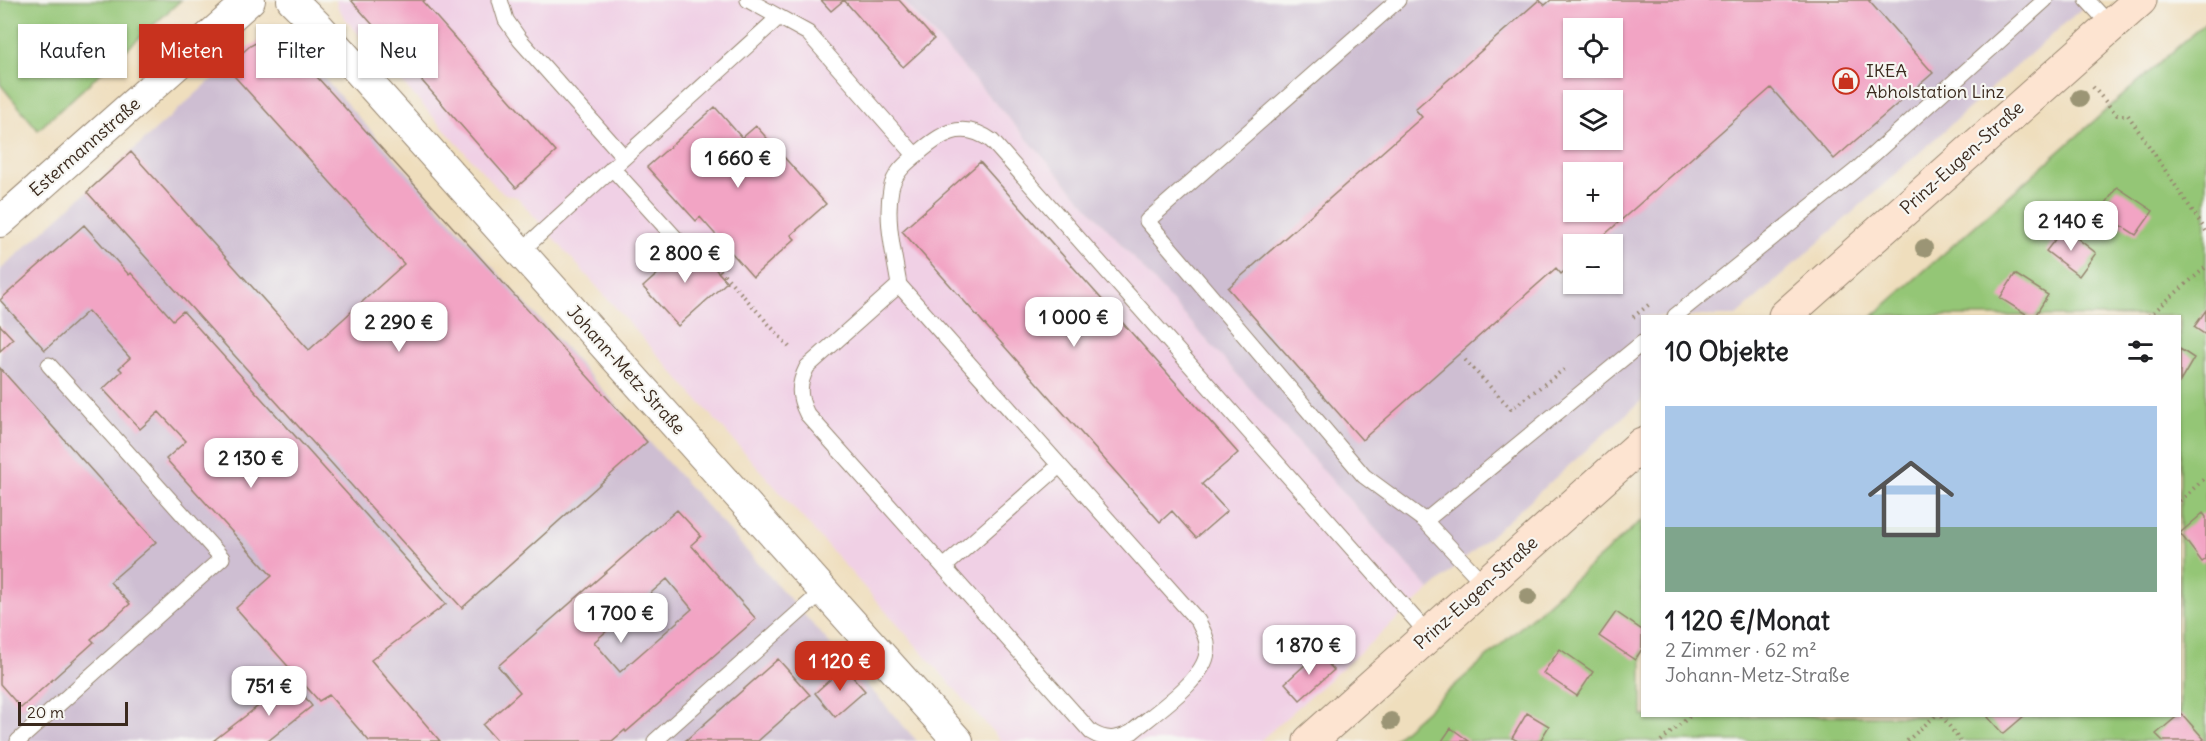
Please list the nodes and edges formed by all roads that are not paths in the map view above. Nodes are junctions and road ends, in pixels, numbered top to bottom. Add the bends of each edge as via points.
1 (250, 0) edge
2 (292, 0) edge
3 (500, 0) edge
4 (748, 0) edge
5 (1398, 0) edge
6 (2045, 0) edge
7 (2087, 0) edge
8 (2140, 0) edge
9 (779, 17) junction
10 (2111, 26) junction
11 (915, 155) junction
12 (624, 157) junction
13 (612, 168) junction
14 (0, 222) edge
15 (679, 242) road end
16 (520, 252) junction
17 (899, 285) junction
18 (1677, 315) edge
19 (1786, 315) edge
20 (1641, 344) edge
21 (49, 366) dead end
22 (1641, 445) edge
23 (1059, 466) junction
24 (1425, 521) junction
25 (944, 567) junction
26 (1485, 585) junction
27 (824, 591) junction
28 (1429, 635) junction
29 (18, 741) edge
30 (655, 741) edge
31 (958, 741) edge
32 (1310, 741) edge

1 - 14 street, Estermannstraße
2 - 16 street, Johann-Metz-Straße
3 - 12 lane via 506,20 520,40
4 - 9 lane
5 - 24 lane via 1147,220 1364,476
6 - 18 lane via 1855,171
7 - 10 lane
8 - 10 street, Prinz-Eugen-Straße
9 - 11 lane via 808,33
9 - 12 lane
10 - 19 street, Prinz-Eugen-Straße
11 - 17 lane via 897,174 890,191 890,224
11 - 28 lane via 949,131 978,133 992,141
12 - 13 lane
13 - 15 lane
13 - 16 lane
16 - 27 street, Johann-Metz-Straße
17 - 23 lane
17 - 25 lane via 807,367 798,391 807,414
20 - 24 lane
21 - 29 lane via 222,558
22 - 26 street, Prinz-Eugen-Straße
23 - 25 lane
23 - 25 lane via 1198,621 1208,653 1202,669 1189,684 1132,732 1111,740 1100,738
24 - 26 lane
26 - 28 street, Prinz-Eugen-Straße
27 - 30 lane
27 - 31 street, Johann-Metz-Straße
28 - 32 street, Prinz-Eugen-Straße

